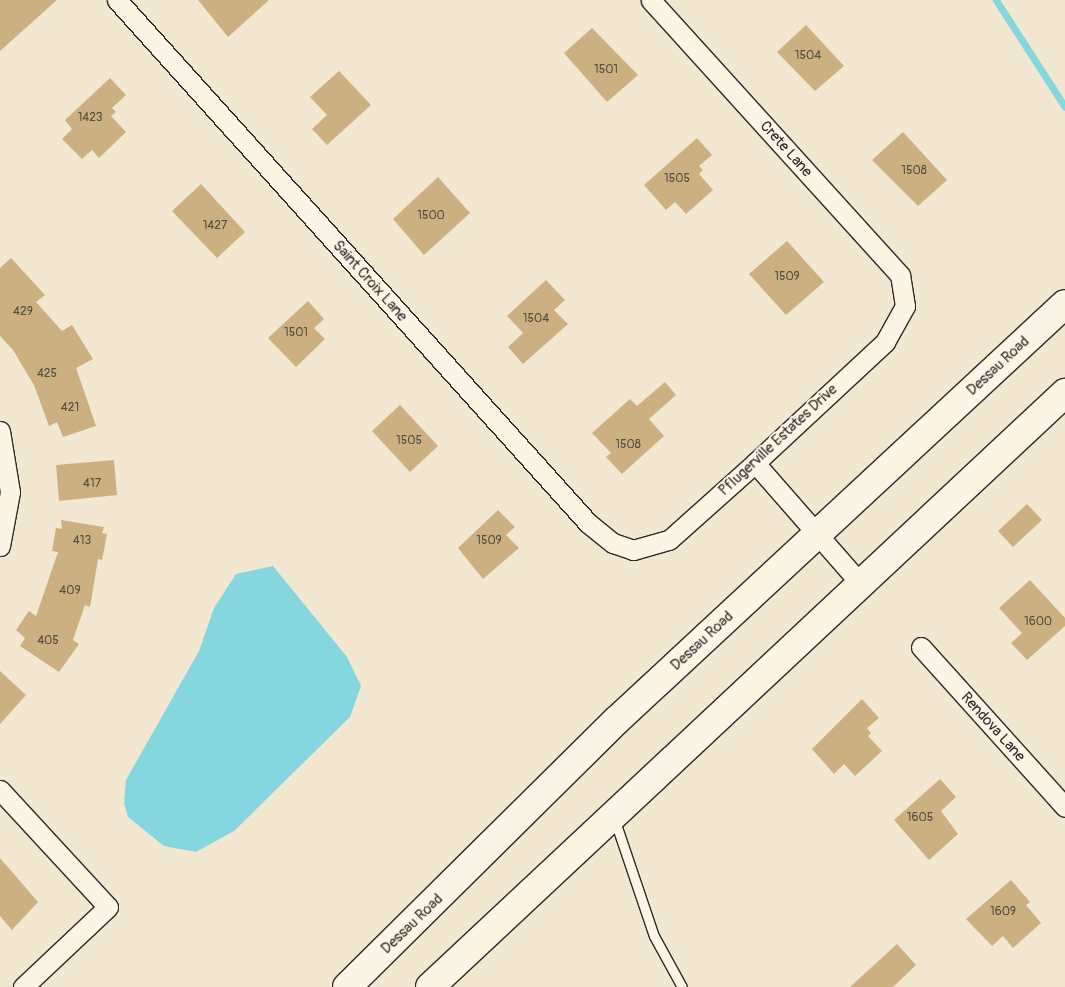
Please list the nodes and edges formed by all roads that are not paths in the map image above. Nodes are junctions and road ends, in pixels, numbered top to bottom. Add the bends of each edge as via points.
1 (117, 0) edge
2 (652, 0) edge
3 (1065, 304) edge
4 (905, 306) joint
5 (1065, 393) edge
6 (0, 431) edge
7 (755, 463) junction
8 (817, 534) junction
9 (0, 546) edge
10 (633, 550) joint
11 (861, 584) junction
12 (921, 647) dead end
13 (0, 790) edge
14 (1065, 807) edge
15 (613, 816) junction
16 (23, 987) edge
17 (347, 987) edge
18 (430, 987) edge
19 (682, 987) edge

1 - 10 street, Saint Croix Lane via 588,522 613,543
2 - 4 street, Crete Lane via 900,275
3 - 8 main road, Dessau Road
4 - 7 street, Pflugerville Estates Drive via 884,342
5 - 11 main road
6 - 9 street via 10,492
7 - 8 street
7 - 10 street, Pflugerville Estates Drive via 669,540
8 - 11 street
8 - 17 main road, Dessau Road via 617,720
11 - 15 main road
12 - 14 street, Rendova Lane
13 - 16 street via 108,907
15 - 18 main road
15 - 19 lane via 654,936

